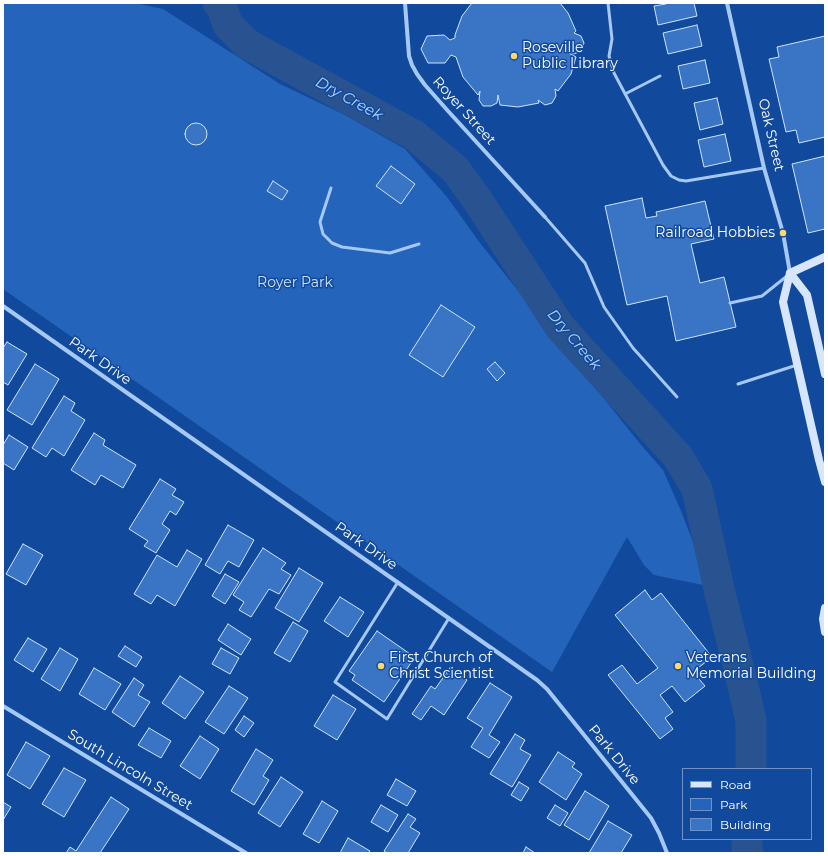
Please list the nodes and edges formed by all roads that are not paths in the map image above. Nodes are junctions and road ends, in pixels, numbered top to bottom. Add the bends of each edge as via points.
1 (405, 3) edge
2 (608, 3) edge
3 (727, 3) edge
4 (660, 76) dead end
5 (625, 94) junction
6 (764, 168) junction
7 (331, 188) dead end
8 (545, 217) joint
9 (419, 244) dead end
10 (825, 257) edge
11 (790, 273) junction
12 (730, 303) dead end
13 (3, 306) edge
14 (797, 365) junction
15 (825, 374) edge
16 (738, 384) dead end
17 (677, 397) dead end
18 (825, 482) edge
19 (398, 582) junction
20 (825, 608) edge
21 (449, 618) junction
22 (825, 632) edge
23 (3, 706) edge
24 (246, 853) edge
25 (667, 853) edge

1 - 8 street, Royer Street via 410,56 417,74
2 - 5 lane via 612,39 609,56
3 - 6 street, Oak Street
4 - 5 lane
5 - 6 lane via 671,176 686,181
6 - 11 street, Oak Street via 783,233
7 - 9 lane via 320,222 323,234 332,243 342,247 390,253
8 - 17 lane via 585,264 604,307 633,348
10 - 11 main road
11 - 12 lane via 762,296
11 - 14 main road, Oak Street via 783,302
11 - 15 main road, Oak Street via 807,295
13 - 19 street, Park Drive
14 - 16 lane
14 - 18 main road, Oak Street
19 - 21 street, Park Drive
19 - 21 lane via 335,682 387,719
20 - 22 main road
21 - 25 street, Park Drive via 547,689 651,818
23 - 24 street, South Lincoln Street

